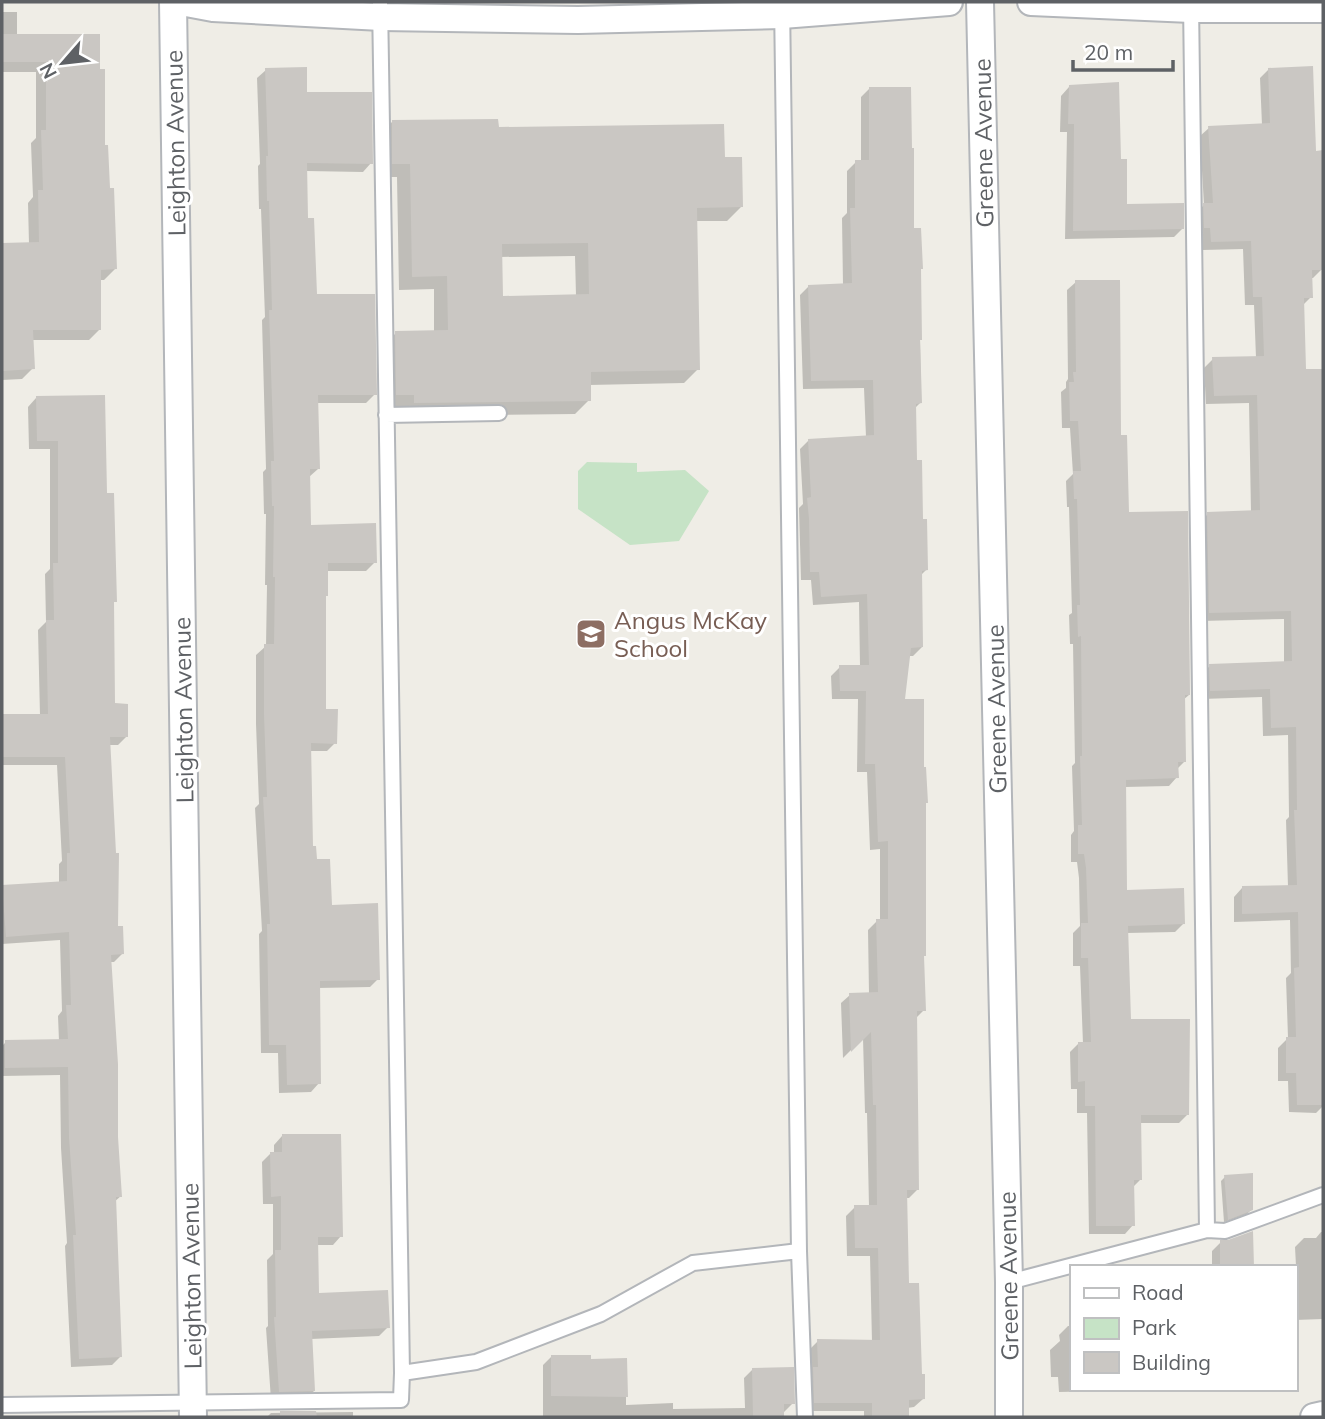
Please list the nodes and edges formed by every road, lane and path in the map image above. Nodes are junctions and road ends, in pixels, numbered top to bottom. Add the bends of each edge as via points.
1 (173, 2) edge
2 (181, 2) edge
3 (948, 2) edge
4 (980, 2) edge
5 (1031, 2) edge
6 (1191, 5) edge
7 (782, 8) edge
8 (381, 9) edge
9 (1323, 9) edge
10 (578, 11) edge
11 (499, 412) dead end
12 (386, 415) junction
13 (1323, 1195) edge
14 (1206, 1230) junction
15 (799, 1251) junction
16 (1073, 1265) edge
17 (1070, 1266) edge
18 (1009, 1282) junction
19 (402, 1373) junction
20 (2, 1405) edge
21 (193, 1411) edge
22 (1323, 1415) edge
23 (805, 1417) edge
24 (1009, 1417) edge
25 (1314, 1417) edge

1 - 21 street, Leighton Avenue
2 - 8 street via 213,8
3 - 7 street
4 - 18 street, Greene Avenue
5 - 6 street
6 - 9 street
6 - 14 lane
7 - 10 street
7 - 15 lane
8 - 10 street
8 - 12 lane
11 - 12 lane
12 - 19 lane
13 - 14 lane via 1225,1231
14 - 16 lane
15 - 19 lane via 693,1263 601,1314 476,1362
15 - 23 lane
17 - 18 lane
18 - 24 street, Greene Avenue
19 - 21 lane via 401,1401
20 - 21 lane
22 - 25 street

